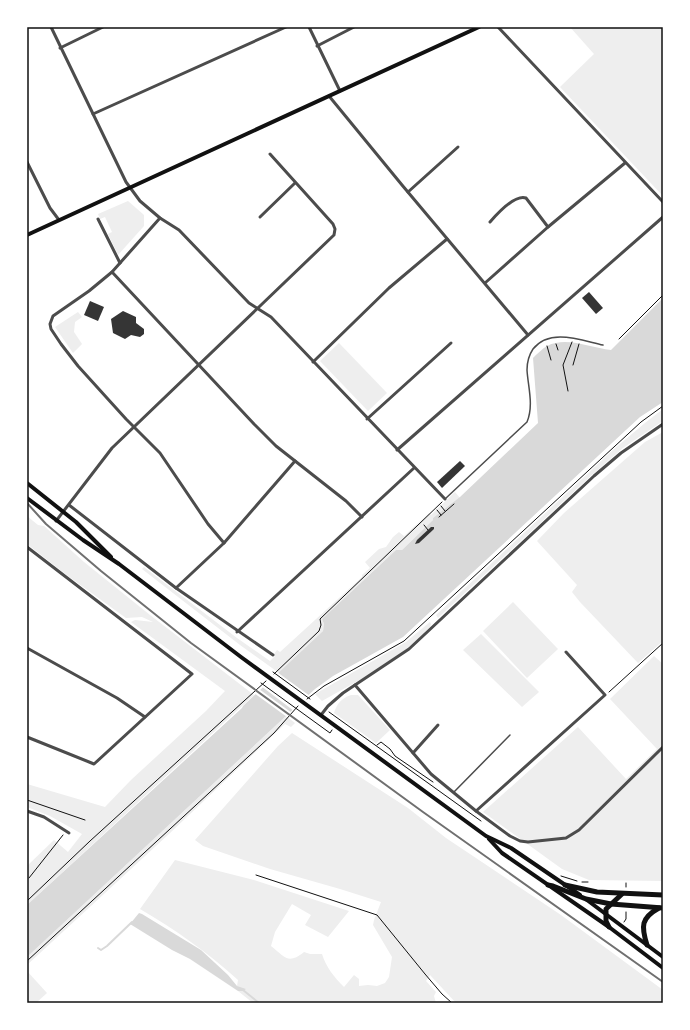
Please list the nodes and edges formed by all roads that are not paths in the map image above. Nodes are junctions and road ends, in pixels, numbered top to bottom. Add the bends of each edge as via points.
1 (50, 27) edge
2 (103, 27) edge
3 (286, 27) edge
4 (309, 27) edge
5 (354, 27) edge
6 (479, 27) edge
7 (498, 27) edge
8 (317, 46) junction
9 (60, 48) junction
10 (340, 91) junction
11 (329, 96) junction
12 (93, 114) junction
13 (458, 147) dead end
14 (270, 154) dead end
15 (27, 162) edge
16 (624, 163) junction
17 (296, 183) junction
18 (129, 188) junction
19 (408, 192) junction
20 (663, 202) edge
21 (260, 217) dead end
22 (663, 217) edge
23 (160, 218) junction
24 (98, 219) dead end
25 (58, 220) junction
26 (490, 222) dead end
27 (548, 227) junction
28 (27, 235) edge
29 (447, 238) junction
30 (120, 263) junction
31 (112, 272) junction
32 (485, 283) junction
33 (257, 309) junction
34 (528, 335) junction
35 (451, 343) dead end
36 (603, 346) dead end
37 (313, 362) junction
38 (198, 364) junction
39 (367, 419) junction
40 (663, 424) edge
41 (134, 426) junction
42 (397, 450) junction
43 (295, 461) junction
44 (414, 468) junction
45 (27, 483) edge
46 (27, 498) edge
47 (445, 499) joint
48 (69, 505) junction
49 (64, 512) junction
50 (362, 517) junction
51 (56, 520) junction
52 (224, 543) junction
53 (27, 547) edge
54 (119, 564) junction
55 (176, 588) junction
56 (237, 632) junction
57 (27, 648) edge
58 (566, 652) dead end
59 (273, 655) dead end
60 (355, 685) junction
61 (322, 715) junction
62 (145, 717) junction
63 (438, 725) dead end
64 (510, 735) dead end
65 (27, 737) edge
66 (663, 747) edge
67 (413, 753) junction
68 (453, 793) junction
69 (27, 810) edge
70 (476, 812) junction
71 (69, 833) dead end
72 (486, 836) junction
73 (548, 885) junction
74 (565, 885) junction
75 (622, 894) junction
76 (663, 895) edge
77 (586, 899) junction
78 (611, 904) junction
79 (662, 908) edge
80 (606, 913) junction
81 (609, 927) junction
82 (647, 945) junction
83 (663, 957) edge
84 (663, 968) edge

1 - 9 street
2 - 9 street
3 - 12 street
4 - 8 street
5 - 8 street
6 - 10 main road
7 - 16 street
8 - 10 street
9 - 12 street
10 - 11 main road
11 - 18 main road
11 - 19 street
12 - 18 street
13 - 19 street
14 - 17 street
15 - 25 street
16 - 20 street
16 - 27 street
17 - 21 street
17 - 33 street via 333,224 334,235
18 - 23 street
18 - 25 main road
19 - 29 street
22 - 34 street
23 - 30 street
23 - 33 street via 179,230
24 - 30 street
25 - 28 main road
26 - 27 street via 515,199 523,197
27 - 32 street
29 - 32 street
29 - 37 street via 389,288
30 - 31 street
31 - 38 street
31 - 41 street via 53,316 50,324 68,354
32 - 34 street
33 - 37 street via 270,317
33 - 38 street
34 - 42 street
35 - 39 street
36 - 47 lane via 573,338 541,341 528,359 531,411 527,422
37 - 39 street
38 - 41 street
38 - 43 street via 254,424
39 - 42 street
40 - 60 street via 621,453 594,476 409,649
41 - 48 street via 112,448
41 - 52 street via 160,453 208,524
42 - 44 street
43 - 50 street via 346,501
43 - 52 street
44 - 47 street
44 - 50 street
45 - 49 main road
46 - 51 main road
48 - 49 street
48 - 55 street
49 - 51 street
49 - 54 main road
50 - 56 street
51 - 54 main road
52 - 55 street
53 - 62 street via 192,674
54 - 61 main road
55 - 56 street
56 - 59 street
57 - 62 street via 117,698
58 - 70 street via 605,695
60 - 61 street via 343,693
60 - 67 street
61 - 72 main road
62 - 65 street via 94,764
63 - 67 street
64 - 68 lane
66 - 70 street via 579,830 566,838 520,841
67 - 68 street via 431,774
68 - 70 street
69 - 71 street
72 - 73 main road via 502,853
72 - 74 main road via 511,848
73 - 77 highway
73 - 81 main road
74 - 75 highway
74 - 77 main road
75 - 76 highway
75 - 78 highway
77 - 78 highway
77 - 80 main road
78 - 79 highway
78 - 80 highway
79 - 82 highway via 649,913 645,920 643,932
80 - 81 highway
80 - 82 main road
81 - 84 main road
82 - 83 main road

